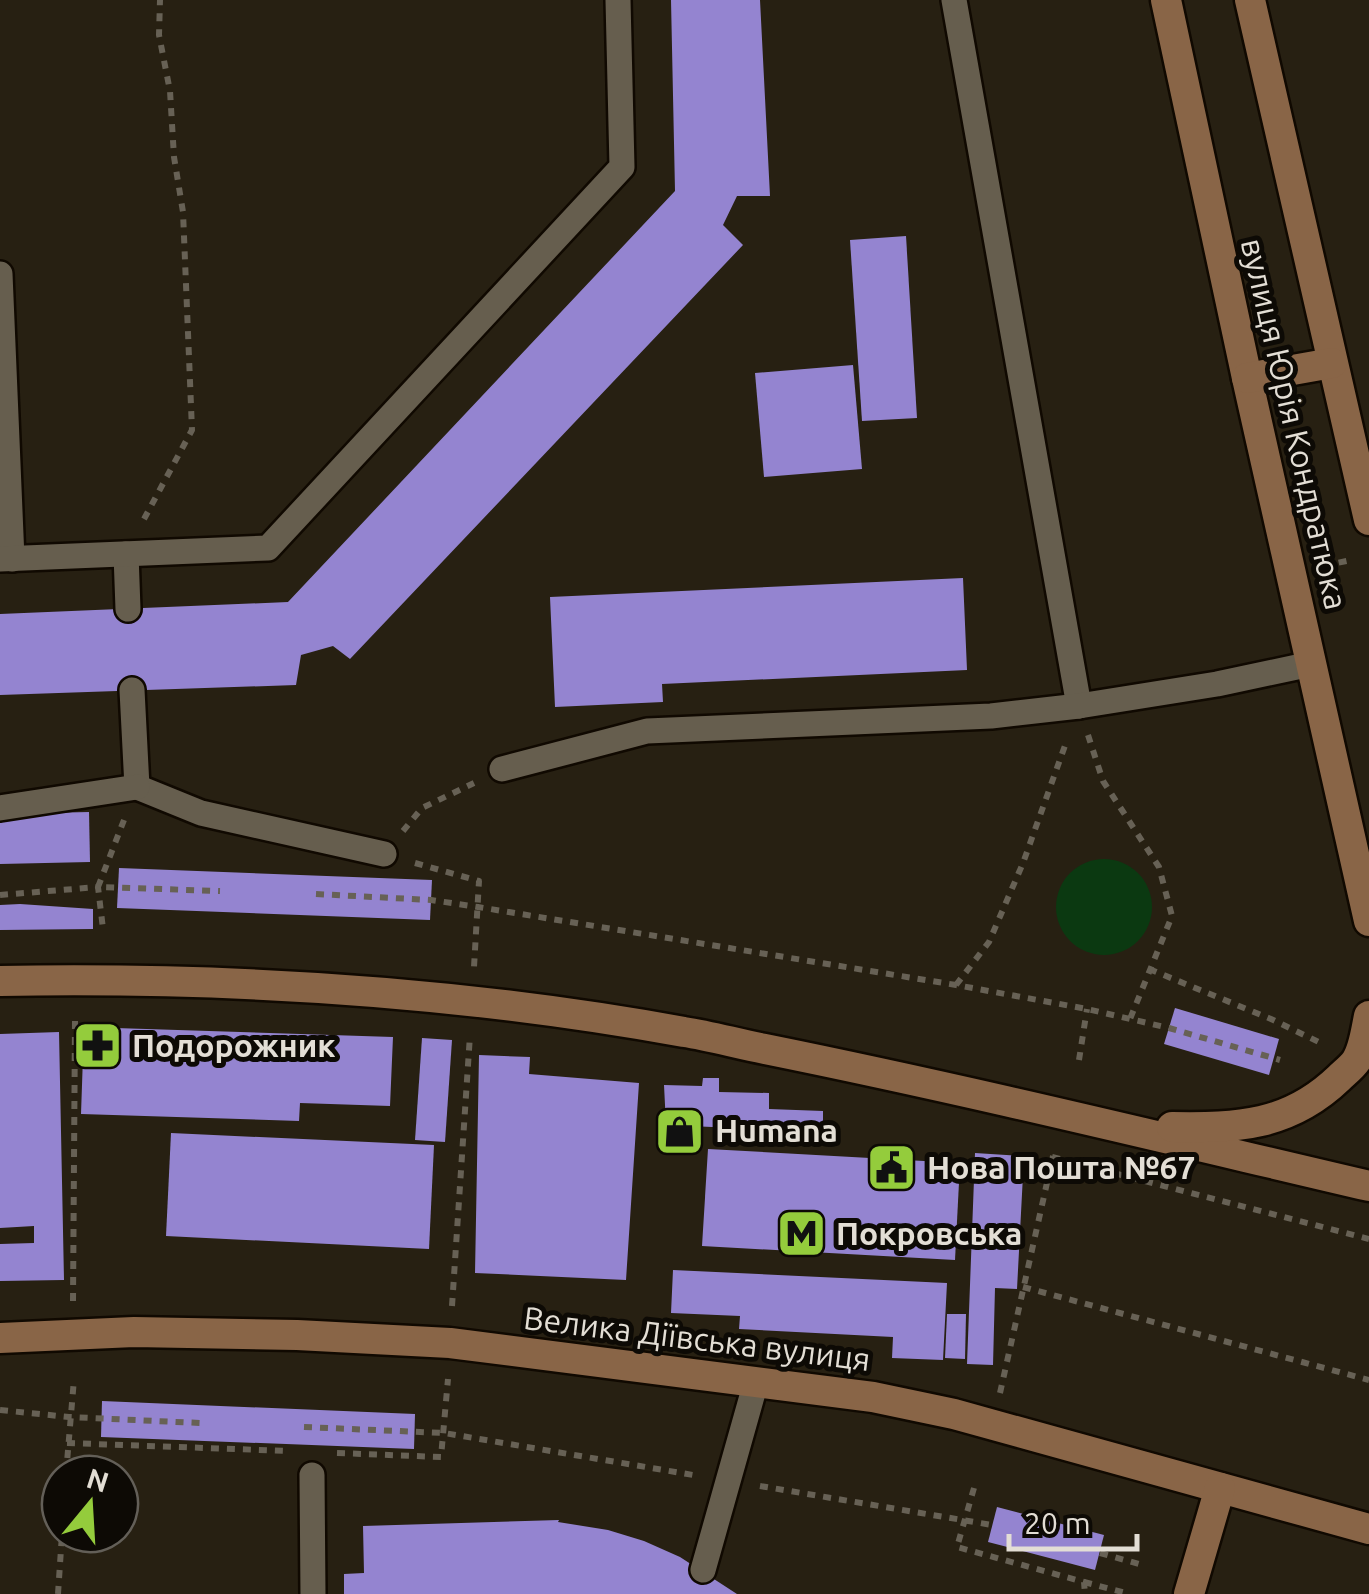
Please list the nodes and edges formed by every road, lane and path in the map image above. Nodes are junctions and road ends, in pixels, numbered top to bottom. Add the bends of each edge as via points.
1 (160, 0) edge
2 (618, 0) edge
3 (954, 0) edge
4 (1166, 0) edge
5 (1250, 0) edge
6 (0, 274) edge
7 (1332, 363) junction
8 (1247, 378) junction
9 (1369, 520) edge
10 (126, 554) junction
11 (6, 559) edge
12 (1350, 560) dead end
13 (1314, 568) dead end
14 (128, 609) dead end
15 (1311, 664) junction
16 (132, 690) dead end
17 (1079, 706) junction
18 (502, 770) joint
19 (137, 787) junction
20 (0, 808) edge
21 (384, 854) junction
22 (1365, 883) edge
23 (98, 887) junction
24 (220, 892) dead end
25 (316, 894) dead end
26 (0, 895) edge
27 (478, 907) junction
28 (1369, 921) edge
29 (103, 929) dead end
30 (1148, 969) junction
31 (0, 981) edge
32 (956, 985) junction
33 (472, 1002) junction
34 (1087, 1009) junction
35 (1369, 1016) edge
36 (88, 1017) dead end
37 (1130, 1019) junction
38 (1326, 1046) dead end
39 (1079, 1060) dead end
40 (1280, 1060) dead end
41 (1119, 1127) junction
42 (1369, 1186) edge
43 (1369, 1239) edge
44 (1024, 1287) junction
45 (73, 1307) dead end
46 (0, 1338) edge
47 (450, 1343) junction
48 (74, 1378) dead end
49 (1369, 1380) edge
50 (756, 1382) junction
51 (1000, 1393) dead end
52 (0, 1410) edge
53 (69, 1417) junction
54 (200, 1422) dead end
55 (304, 1427) dead end
56 (414, 1432) dead end
57 (67, 1443) junction
58 (294, 1452) dead end
59 (331, 1453) dead end
60 (67, 1454) edge
61 (312, 1476) dead end
62 (974, 1488) dead end
63 (1220, 1488) junction
64 (1369, 1530) edge
65 (1100, 1552) dead end
66 (61, 1554) edge
67 (1139, 1564) dead end
68 (703, 1570) dead end
69 (1084, 1582) junction
70 (58, 1594) edge
71 (313, 1594) edge
72 (1085, 1594) edge
73 (1130, 1594) edge
74 (1189, 1594) edge

1 - 10 path via 184,212 192,430
2 - 10 lane via 622,167 268,548
3 - 17 lane
4 - 8 main road, вулиця Юрія Кондратюка
5 - 7 main road, вулиця Юрія Кондратюка
6 - 11 lane
7 - 8 main road
7 - 9 main road, вулиця Юрія Кондратюка
8 - 15 main road, вулиця Юрія Кондратюка
10 - 11 lane
10 - 14 lane
12 - 13 path
15 - 17 lane
15 - 22 main road, вулиця Юрія Кондратюка
16 - 19 lane
17 - 18 lane via 647,731
17 - 30 path via 1103,782 1159,867 1172,916
17 - 32 path via 989,942
18 - 21 path via 422,808
19 - 20 lane
19 - 21 lane via 202,813
19 - 23 path
21 - 27 path via 479,881
22 - 28 main road, вулиця Юрія Кондратюка
23 - 24 path
23 - 26 path
23 - 29 path
25 - 27 path
27 - 32 path
27 - 33 path
30 - 37 path
30 - 38 path
31 - 33 main road via 292,986
32 - 34 path
33 - 41 main road via 686,1032
33 - 47 path
34 - 37 path
34 - 39 path
35 - 41 main road via 1356,1061 1290,1114 1211,1128
36 - 45 path via 75,1021
37 - 40 path
41 - 42 main road
43 - 44 path via 1053,1153
44 - 49 path
44 - 51 path
46 - 47 main road, Велика Діївська вулиця via 134,1332
47 - 50 main road, Велика Діївська вулиця
47 - 59 path via 441,1457
48 - 53 path
50 - 63 main road, Велика Діївська вулиця via 954,1414
50 - 68 lane
52 - 53 path
53 - 54 path
53 - 57 path
55 - 56 path
57 - 58 path
57 - 60 path
61 - 71 lane
62 - 69 path via 957,1547
63 - 64 main road, Велика Діївська вулиця
63 - 74 main road
65 - 67 path
66 - 70 path
69 - 72 path
69 - 73 path

